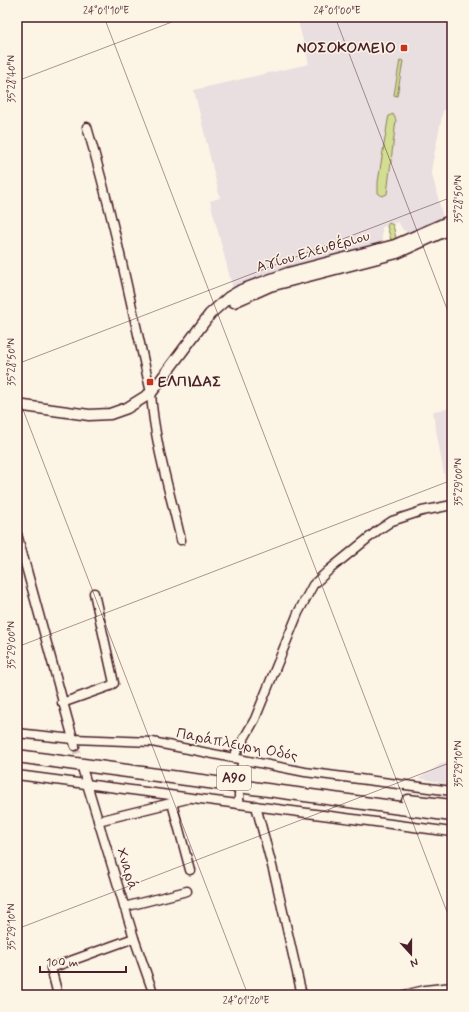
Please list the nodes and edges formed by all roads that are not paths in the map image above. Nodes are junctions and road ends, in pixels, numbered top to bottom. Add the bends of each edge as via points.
1 (87, 127) dead end
2 (452, 220) edge
3 (452, 228) edge
4 (195, 333) junction
5 (151, 393) junction
6 (17, 405) edge
7 (452, 505) edge
8 (17, 534) edge
9 (181, 540) dead end
10 (94, 593) dead end
11 (62, 703) junction
12 (17, 733) edge
13 (74, 743) junction
14 (17, 748) edge
15 (17, 756) edge
16 (233, 758) junction
17 (243, 761) junction
18 (83, 771) tunnel mouth
19 (240, 771) tunnel mouth
20 (17, 774) edge
21 (87, 784) junction
22 (452, 791) edge
23 (239, 794) tunnel mouth
24 (192, 797) junction
25 (172, 803) junction
26 (239, 804) junction
27 (256, 806) junction
28 (452, 806) edge
29 (452, 815) edge
30 (98, 821) junction
31 (452, 832) edge
32 (190, 870) dead end
33 (187, 890) dead end
34 (124, 907) junction
35 (134, 938) junction
36 (145, 975) junction
37 (452, 986) edge
38 (58, 995) edge
39 (149, 995) edge
40 (154, 995) edge
41 (302, 995) edge
42 (404, 995) edge

1 - 5 street via 103,182
2 - 4 main road, Αγίου Ελευθέριου via 395,245 255,284 229,297 210,314
3 - 4 main road, Αγίου Ελευθέριου via 397,253 257,291 232,303
4 - 5 main road, Αγίου Ελευθέριου
5 - 6 main road, Αγίου Ελευθέριου via 133,406 103,415
5 - 9 street via 162,458
7 - 16 street via 414,513 392,521 313,585 298,613 255,719
8 - 11 street
10 - 11 street via 114,683
11 - 13 street
12 - 13 street, Παράπλευρη Οδός
13 - 16 street, Παράπλευρη Οδός via 152,742
14 - 28 highway, Α90
15 - 29 highway, Α90
16 - 17 street, Παράπλευρη Οδός
17 - 19 street
17 - 22 street, Παράπλευρη Οδός via 305,772
18 - 21 street, Χναρά
20 - 21 street
21 - 24 street
21 - 30 street, Χναρά
23 - 26 street
24 - 25 street
24 - 26 street
25 - 30 street
25 - 32 street
26 - 27 street
27 - 31 street
27 - 41 street
30 - 34 street, Χναρά
33 - 34 street
34 - 35 street, Χναρά
35 - 36 street, Χναρά
35 - 38 street via 51,968
36 - 39 street, Χναρά
36 - 40 street, Χναρά
37 - 42 street

